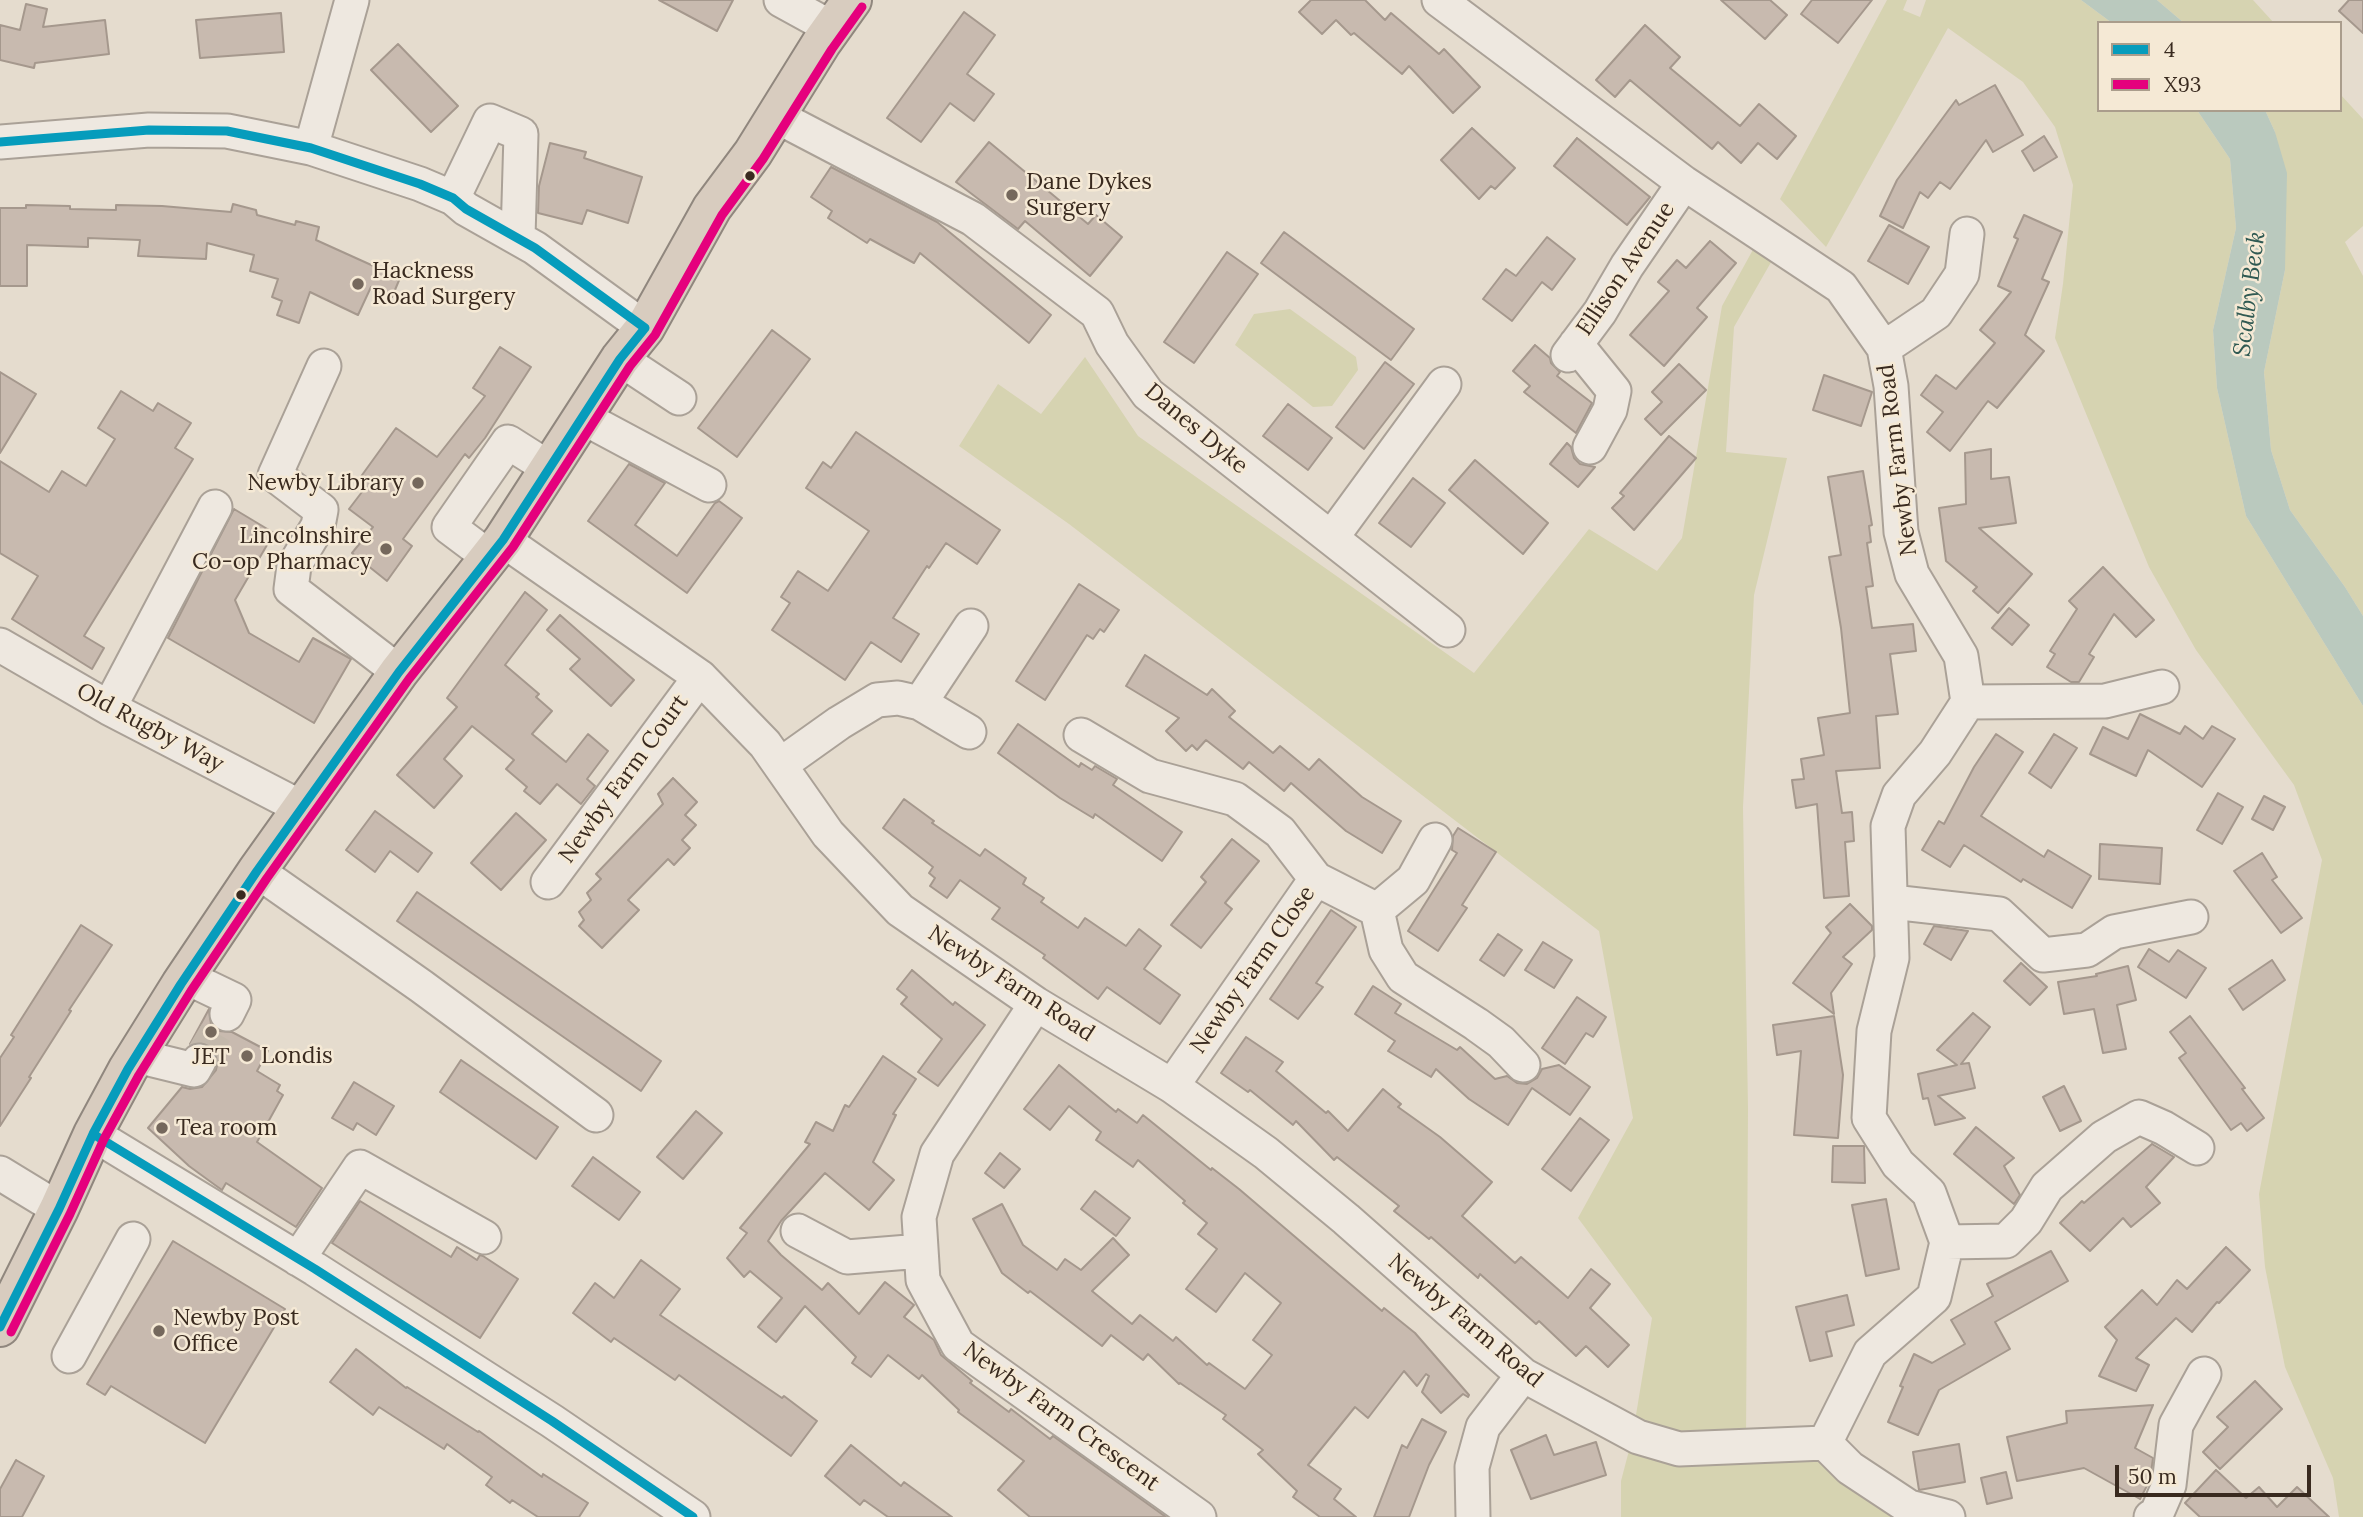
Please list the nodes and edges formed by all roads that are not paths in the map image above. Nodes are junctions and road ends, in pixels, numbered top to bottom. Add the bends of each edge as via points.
1 (352, 0) edge
2 (781, 0) edge
3 (1443, 1) edge
4 (842, 14) edge
5 (776, 116) junction
6 (0, 142) edge
7 (311, 148) junction
8 (1684, 183) junction
9 (453, 198) junction
10 (1967, 234) dead end
11 (518, 237) junction
12 (645, 328) junction
13 (1884, 348) junction
14 (620, 359) junction
15 (324, 366) dead end
16 (1444, 384) dead end
17 (679, 398) dead end
18 (582, 416) junction
19 (1590, 447) dead end
20 (549, 468) junction
21 (709, 485) dead end
22 (215, 507) dead end
23 (1332, 537) junction
24 (496, 548) junction
25 (971, 626) dead end
26 (1448, 630) dead end
27 (0, 645) edge
28 (399, 672) junction
29 (700, 677) junction
30 (2162, 687) dead end
31 (1968, 702) junction
32 (920, 703) junction
33 (109, 708) junction
34 (969, 732) dead end
35 (1103, 738) dead end
36 (780, 765) junction
37 (302, 808) junction
38 (1435, 840) dead end
39 (257, 872) junction
40 (1316, 879) junction
41 (548, 882) dead end
42 (1892, 902) junction
43 (1377, 910) junction
44 (2191, 918) dead end
45 (186, 976) junction
46 (1036, 1004) junction
47 (227, 1014) dead end
48 (1513, 1043) dead end
49 (137, 1055) junction
50 (199, 1061) dead end
51 (1172, 1086) junction
52 (596, 1115) dead end
53 (93, 1133) junction
54 (2197, 1148) dead end
55 (0, 1173) edge
56 (59, 1209) junction
57 (798, 1231) dead end
58 (484, 1237) dead end
59 (133, 1239) dead end
60 (1947, 1242) junction
61 (920, 1251) junction
62 (298, 1259) junction
63 (0, 1327) edge
64 (69, 1356) dead end
65 (2204, 1374) dead end
66 (1523, 1375) junction
67 (1825, 1443) junction
68 (693, 1517) edge
69 (1199, 1517) edge
70 (1473, 1517) edge
71 (1948, 1517) edge
72 (2151, 1517) edge

1 - 7 street
2 - 4 street
3 - 8 street, Newby Farm Road
4 - 5 highway
5 - 12 highway via 712,208
5 - 23 street, Danes Dyke via 973,219 1087,305 1097,313 1112,344 1148,394
6 - 7 street via 149,130 226,131
7 - 9 street
8 - 13 street, Newby Farm Road via 1841,287
8 - 19 street, Ellison Avenue via 1572,349 1614,391 1610,410
9 - 11 street
9 - 11 street via 490,121 521,134
10 - 13 street via 1962,274 1936,313
11 - 12 street
12 - 14 highway
13 - 31 street, Newby Farm Road via 1901,532 1912,574 1961,656
14 - 17 street
14 - 18 highway
15 - 28 street via 275,475 321,510 318,526 294,566 291,589
16 - 23 street
18 - 20 highway
18 - 21 street
20 - 24 highway
20 - 24 street, Newby Farm Road via 508,442 449,527
22 - 33 street
23 - 26 street, Danes Dyke
24 - 28 highway
24 - 29 street, Newby Farm Road
25 - 32 street
27 - 33 street, Old Rugby Way
28 - 37 highway
29 - 36 street, Newby Farm Road
29 - 41 street, Newby Farm Court
30 - 31 street via 2105,701
31 - 42 street via 1935,753 1899,795 1888,826
32 - 34 street
32 - 36 street via 877,700
33 - 37 street, Old Rugby Way
35 - 40 street, Newby Farm Close via 1150,776 1236,799 1280,832
36 - 46 street, Newby Farm Road via 828,834 900,910
37 - 39 highway
38 - 43 street via 1413,880
39 - 45 highway
39 - 52 street
40 - 43 street
40 - 51 street, Newby Farm Close
42 - 44 street via 1999,914 2043,955 2087,950 2114,932
42 - 60 street via 1892,958 1874,1031 1869,1118 1898,1164 1929,1193
43 - 48 street via 1386,950 1403,976
45 - 47 street via 234,1000
45 - 49 highway
46 - 51 street, Newby Farm Road
46 - 61 street, Newby Farm Crescent via 937,1154 919,1217
49 - 50 street via 194,1070
49 - 53 highway
51 - 66 street, Newby Farm Road via 1266,1153
53 - 56 highway
53 - 62 street
54 - 60 street via 2139,1117 2104,1137 2047,1187 2026,1221 2006,1241
55 - 56 street
56 - 63 highway
57 - 61 street via 847,1257
58 - 62 street via 360,1167
59 - 64 street
60 - 67 street via 1934,1297 1870,1353
61 - 69 street, Newby Farm Crescent via 923,1280 958,1345
62 - 68 street
65 - 72 street via 2176,1424 2169,1485
66 - 67 street, Newby Farm Road via 1638,1437 1679,1449
66 - 70 street via 1483,1427 1472,1467
67 - 71 street via 1850,1468 1909,1507

